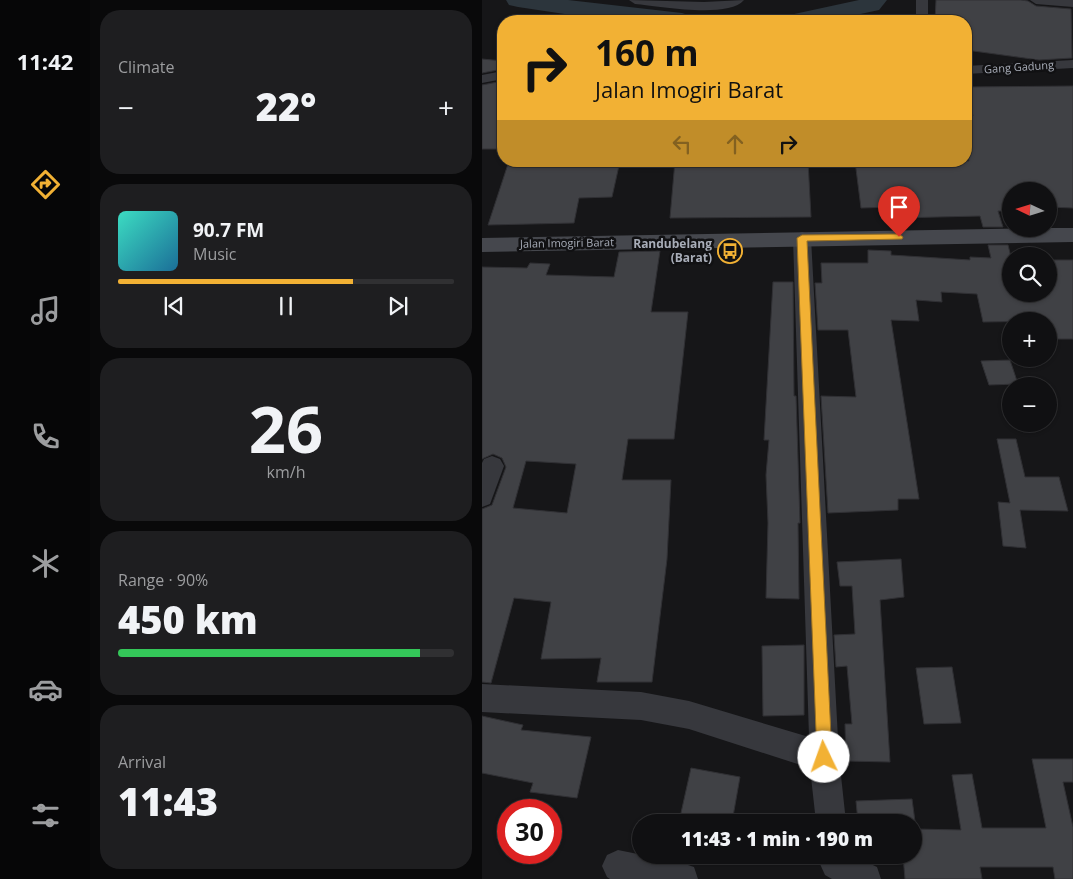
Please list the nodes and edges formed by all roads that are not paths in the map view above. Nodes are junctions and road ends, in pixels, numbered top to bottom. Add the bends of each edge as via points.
1 (635, 0) edge
2 (738, 0) edge
3 (922, 0) edge
4 (1036, 0) edge
5 (667, 2) edge
6 (1072, 3) edge
7 (922, 15) edge
8 (1072, 64) edge
9 (972, 70) edge
10 (497, 76) edge
11 (482, 79) edge
12 (1072, 235) edge
13 (802, 238) junction
14 (482, 245) edge
15 (492, 466) dead end
16 (482, 497) edge
17 (482, 698) edge
18 (824, 757) junction
19 (831, 814) edge
20 (618, 866) dead end
21 (835, 866) edge
22 (682, 879) edge
23 (865, 879) edge

1 - 5 street
2 - 5 street via 715,5
3 - 7 street
4 - 6 street
8 - 9 street, Gang Gadung
10 - 11 street
12 - 13 main road, Jalan Imogiri Barat
13 - 14 main road, Jalan Imogiri Barat
13 - 18 street
15 - 16 street
17 - 18 street via 641,706 689,716
18 - 19 street
20 - 22 street
21 - 23 street

